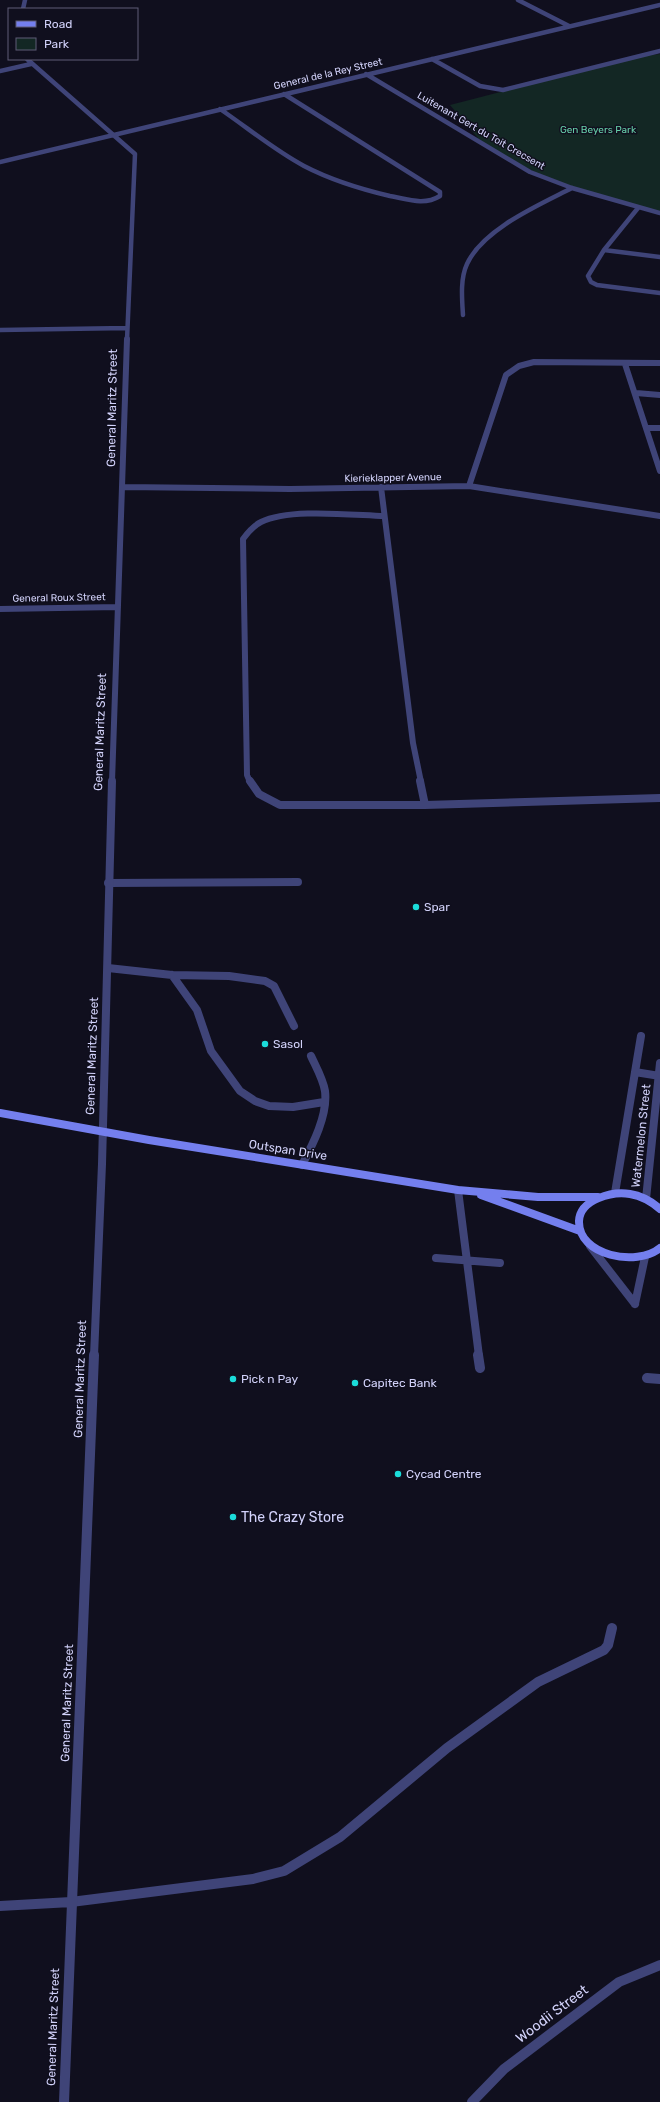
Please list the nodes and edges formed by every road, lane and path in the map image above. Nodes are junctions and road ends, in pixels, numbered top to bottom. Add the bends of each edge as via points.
1 (518, 0) edge
2 (660, 5) edge
3 (569, 26) junction
4 (660, 51) edge
5 (432, 59) junction
6 (29, 60) edge
7 (31, 64) junction
8 (0, 71) edge
9 (366, 74) junction
10 (284, 94) junction
11 (220, 109) junction
12 (115, 135) junction
13 (0, 162) edge
14 (572, 188) junction
15 (638, 208) junction
16 (660, 213) edge
17 (604, 250) junction
18 (660, 257) edge
19 (660, 293) edge
20 (463, 315) dead end
21 (127, 328) junction
22 (0, 330) edge
23 (660, 363) edge
24 (625, 364) junction
25 (636, 393) junction
26 (660, 395) edge
27 (646, 428) junction
28 (660, 428) edge
29 (659, 463) edge
30 (660, 471) edge
31 (469, 486) junction
32 (123, 487) junction
33 (381, 487) junction
34 (384, 516) junction
35 (660, 516) edge
36 (118, 606) junction
37 (0, 608) edge
38 (660, 798) edge
39 (425, 805) junction
40 (298, 882) dead end
41 (108, 883) junction
42 (108, 968) junction
43 (172, 975) junction
44 (294, 1026) dead end
45 (641, 1036) dead end
46 (311, 1056) dead end
47 (660, 1063) edge
48 (635, 1072) junction
49 (659, 1076) edge
50 (324, 1102) junction
51 (0, 1114) edge
52 (103, 1131) junction
53 (302, 1165) junction
54 (458, 1190) junction
55 (471, 1192) junction
56 (615, 1193) junction
57 (598, 1197) junction
58 (646, 1199) junction
59 (660, 1209) edge
60 (580, 1231) junction
61 (590, 1246) junction
62 (658, 1252) edge
63 (645, 1257) junction
64 (436, 1258) dead end
65 (467, 1260) junction
66 (500, 1263) dead end
67 (480, 1368) dead end
68 (647, 1378) dead end
69 (660, 1379) edge
70 (612, 1628) dead end
71 (71, 1902) junction
72 (0, 1906) edge
73 (660, 1965) edge
74 (64, 2102) edge
75 (472, 2102) edge

1 - 3 street
2 - 3 street, General de la Rey Street
3 - 5 street, General de la Rey Street
4 - 5 street via 503,90 480,86
5 - 9 street, General de la Rey Street
6 - 7 street, General Maritz Street
7 - 8 street
7 - 12 street, General Maritz Street
9 - 10 street, General de la Rey Street
9 - 14 street, Luitenant Gert du Toit Crecsent via 530,172
10 - 11 street, General de la Rey Street
10 - 11 street via 440,192 440,196 424,202 329,178 297,162
11 - 12 street, General de la Rey Street
12 - 13 street, General de la Rey Street
12 - 21 street, General Maritz Street via 135,154 136,161
14 - 15 street, Luitenant Gert du Toit Crecsent
14 - 20 street via 502,228 473,253 467,263 464,277
15 - 16 street, Luitenant Gert du Toit Crecsent
15 - 17 street
17 - 18 street
17 - 19 street via 588,276 592,283
21 - 22 street
21 - 32 street, General Maritz Street
23 - 24 street
24 - 25 street
24 - 31 street via 534,362 514,368 506,375
25 - 26 street
25 - 27 street
27 - 28 street
27 - 29 street
29 - 30 street
31 - 33 street, Kierieklapper Avenue
31 - 35 street, Kierieklapper Avenue
32 - 33 street, Kierieklapper Avenue
32 - 36 street, General Maritz Street
33 - 34 street
34 - 39 street via 413,743
34 - 39 street via 288,515 259,523 243,539 248,775 256,792 266,800 280,804
36 - 37 street, General Roux Street
36 - 41 street, General Maritz Street
38 - 39 street
40 - 41 street
41 - 42 street, General Maritz Street
42 - 43 street
42 - 52 street, General Maritz Street
43 - 44 street via 229,976 265,981 274,986
43 - 50 street via 197,1010 211,1051 240,1091 269,1106 293,1108
45 - 48 street, Watermelon Street
46 - 50 street via 325,1091
47 - 49 street, Watermelon Street
48 - 49 street, Watermelon Street
48 - 56 street, Watermelon Street
49 - 58 street, Watermelon Street
50 - 53 street via 313,1144
51 - 52 street, Outspan Drive
52 - 53 street, Outspan Drive
52 - 71 street, General Maritz Street
53 - 54 street, Outspan Drive
54 - 55 street, Outspan Drive
54 - 65 street
55 - 57 street, Outspan Drive via 538,1197
55 - 60 street, Outspan Drive
56 - 57 street
56 - 58 street via 632,1194
57 - 60 street via 584,1208 579,1220
58 - 59 street
60 - 61 street
61 - 63 street via 608,1256 622,1259
61 - 63 street via 635,1304
62 - 63 street
64 - 65 street
65 - 66 street
65 - 67 street
68 - 69 street
70 - 71 street via 608,1645 604,1650 538,1682 447,1748 340,1837 284,1871 253,1879
71 - 72 street
71 - 74 street, General Maritz Street
73 - 75 street, Woodii Street via 618,1982 504,2068

